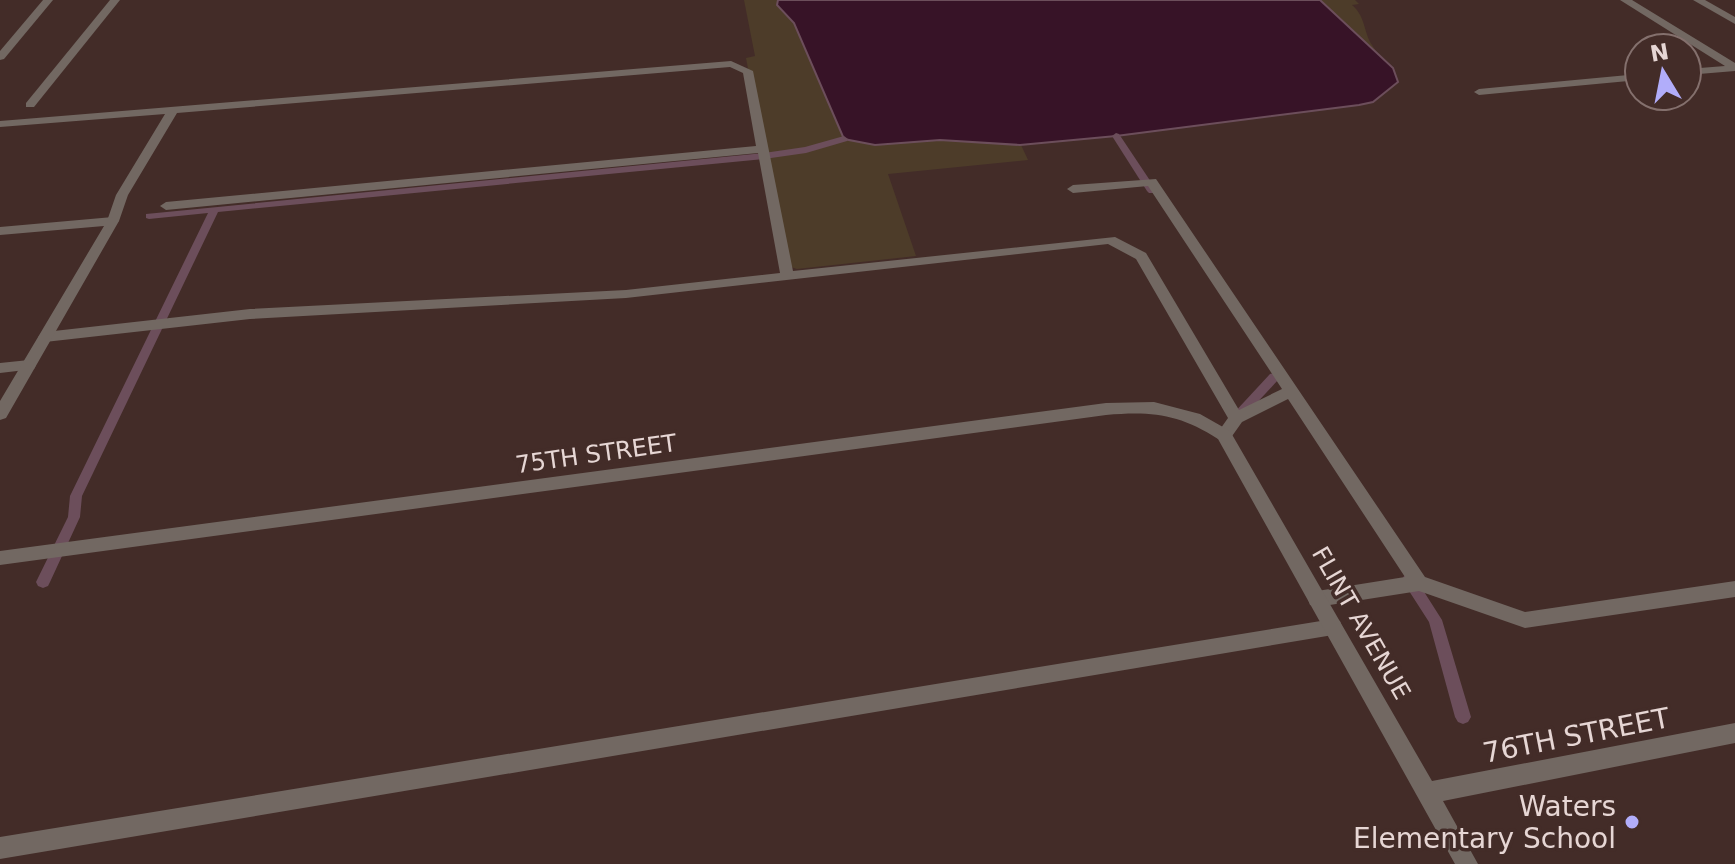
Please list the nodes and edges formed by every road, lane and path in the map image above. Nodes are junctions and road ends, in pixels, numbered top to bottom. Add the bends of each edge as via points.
1 (48, 0) edge
2 (115, 0) edge
3 (1625, 0) edge
4 (1698, 0) edge
5 (1735, 21) edge
6 (0, 57) edge
7 (1735, 67) edge
8 (1703, 70) edge
9 (1623, 78) edge
10 (1479, 92) dead end
11 (30, 105) dead end
12 (173, 110) junction
13 (0, 124) edge
14 (763, 149) junction
15 (1073, 189) dead end
16 (166, 206) dead end
17 (113, 221) junction
18 (0, 231) edge
19 (787, 276) junction
20 (45, 337) junction
21 (29, 365) junction
22 (0, 368) edge
23 (1292, 391) junction
24 (0, 414) edge
25 (1198, 417) joint
26 (1236, 418) junction
27 (1224, 435) junction
28 (0, 558) edge
29 (1419, 583) junction
30 (1735, 589) edge
31 (1317, 599) junction
32 (1333, 627) junction
33 (1735, 733) edge
34 (1427, 793) junction
35 (0, 848) edge
36 (1467, 864) edge

1 - 6 street
2 - 11 street
3 - 7 street
4 - 5 street
7 - 8 street
9 - 10 street
12 - 13 street
12 - 14 street via 731,64 748,71
12 - 17 street via 122,195
14 - 16 street
14 - 19 street
15 - 23 street via 1152,182
17 - 18 street
17 - 20 street
19 - 20 street via 626,294 250,314
19 - 26 street via 1110,240 1141,256
20 - 21 street
21 - 22 street
21 - 24 street
23 - 26 street
23 - 29 street
25 - 27 street, FLINT AVENUE
25 - 28 street, 75TH STREET via 1147,406 1106,409
26 - 27 street
27 - 31 street, FLINT AVENUE
29 - 30 street via 1525,620
29 - 31 street
31 - 32 street, FLINT AVENUE
32 - 34 street, FLINT AVENUE
32 - 35 street
33 - 34 street, 76TH STREET
34 - 36 street, FLINT AVENUE

